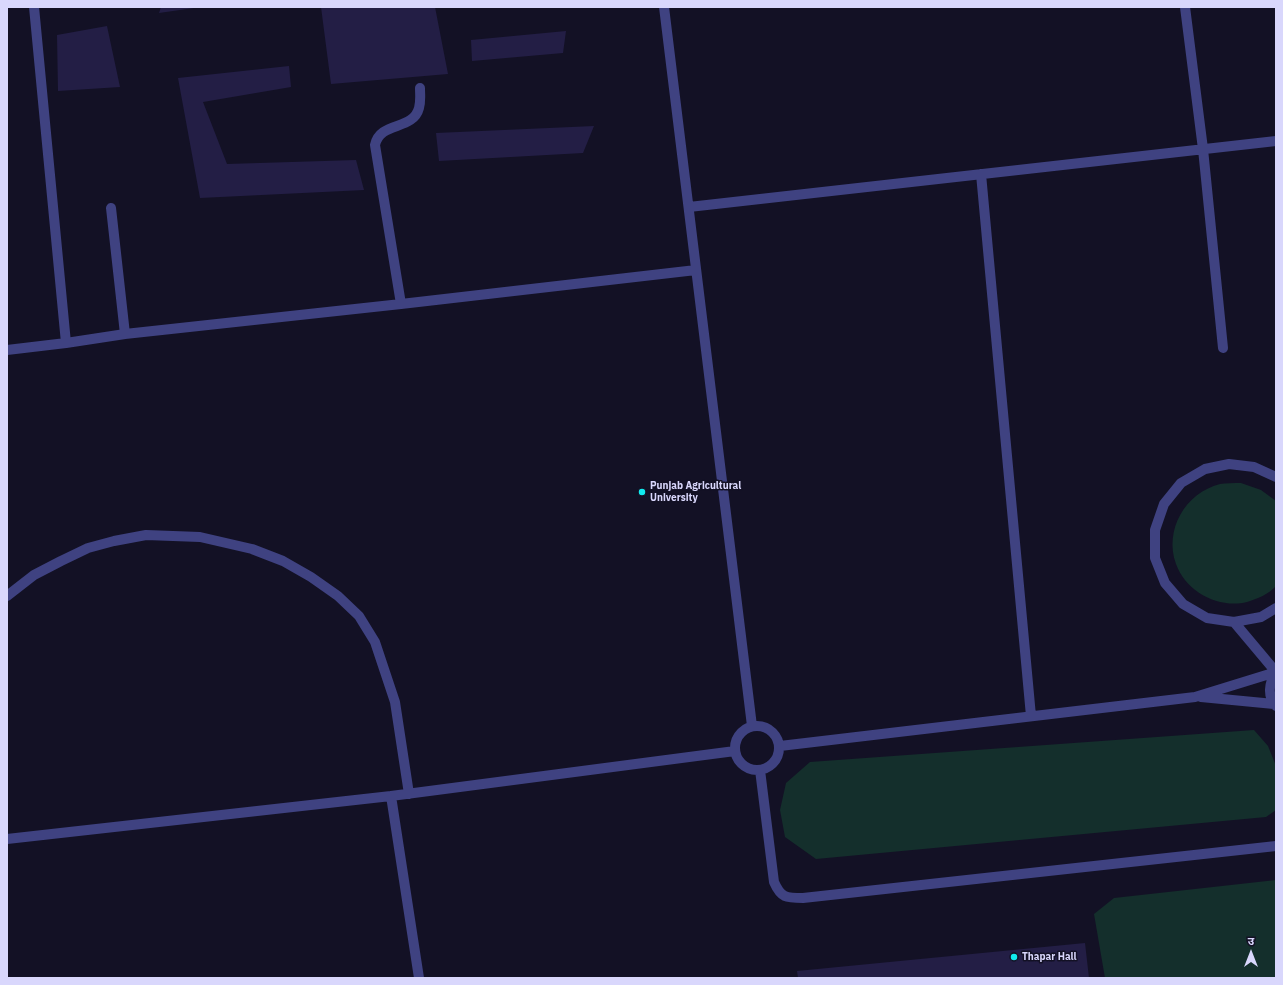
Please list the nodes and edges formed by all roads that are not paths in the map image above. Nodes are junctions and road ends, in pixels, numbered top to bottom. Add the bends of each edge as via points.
1 (34, 7) edge
2 (664, 7) edge
3 (1185, 7) edge
4 (420, 88) dead end
5 (1276, 141) edge
6 (1203, 149) junction
7 (981, 174) junction
8 (688, 207) junction
9 (111, 208) dead end
10 (696, 270) junction
11 (401, 304) junction
12 (126, 334) junction
13 (66, 343) junction
14 (1223, 348) dead end
15 (7, 350) edge
16 (1276, 477) edge
17 (7, 596) edge
18 (1276, 608) edge
19 (1234, 622) junction
20 (1276, 672) edge
21 (1195, 697) junction
22 (1275, 705) edge
23 (1031, 716) junction
24 (752, 726) junction
25 (780, 746) junction
26 (735, 751) junction
27 (760, 770) junction
28 (409, 794) junction
29 (391, 796) junction
30 (7, 838) edge
31 (1276, 846) edge
32 (419, 978) edge

1 - 13 lane
2 - 8 lane
3 - 6 lane
4 - 11 lane via 419,108 414,117 381,132 376,138 375,145
5 - 6 lane
6 - 7 lane
6 - 14 lane
7 - 8 lane
7 - 23 lane
8 - 10 lane
9 - 12 lane
10 - 11 lane
10 - 24 lane
11 - 12 lane
12 - 13 lane
13 - 15 lane
16 - 19 lane via 1248,466 1229,464 1205,469 1181,483 1164,504 1155,530 1155,558 1165,583 1174,594 1183,604 1207,618
17 - 28 lane via 34,575 88,548 146,535 200,537 252,549 283,561 311,576 338,596 359,616 375,642 395,702
18 - 19 lane via 1261,617
19 - 20 lane
20 - 21 lane
20 - 22 lane via 1269,688 1270,697
21 - 22 lane
21 - 23 lane
23 - 25 lane
24 - 25 lane via 758,725 771,730
24 - 26 lane via 746,728 737,738
25 - 27 lane via 775,762
26 - 27 lane via 741,763 754,770
26 - 28 lane
27 - 31 lane via 774,882 781,895 788,898
28 - 29 lane
29 - 30 lane
29 - 32 lane

